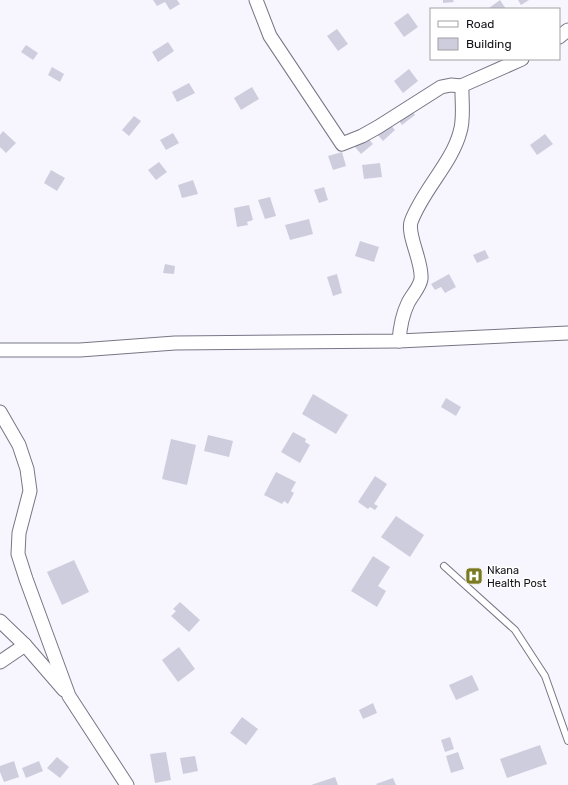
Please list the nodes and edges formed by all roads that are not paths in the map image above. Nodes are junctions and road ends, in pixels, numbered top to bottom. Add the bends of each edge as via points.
1 (256, 0) edge
2 (568, 30) edge
3 (560, 36) edge
4 (520, 60) edge
5 (462, 86) junction
6 (568, 333) edge
7 (399, 341) junction
8 (0, 350) edge
9 (0, 412) edge
10 (444, 566) dead end
11 (0, 621) edge
12 (25, 645) junction
13 (0, 662) edge
14 (69, 696) junction
15 (568, 741) edge
16 (127, 785) edge

1 - 5 street via 270,36 342,144 378,127 437,89 451,85
2 - 3 street
4 - 5 street
5 - 7 street via 458,137 410,225 421,277 403,314
6 - 7 street
7 - 8 street via 176,343 80,350
9 - 14 street via 19,445 27,469 30,491 18,554
10 - 15 lane via 515,630 545,676
11 - 12 street
12 - 13 street
12 - 14 street
14 - 16 street

